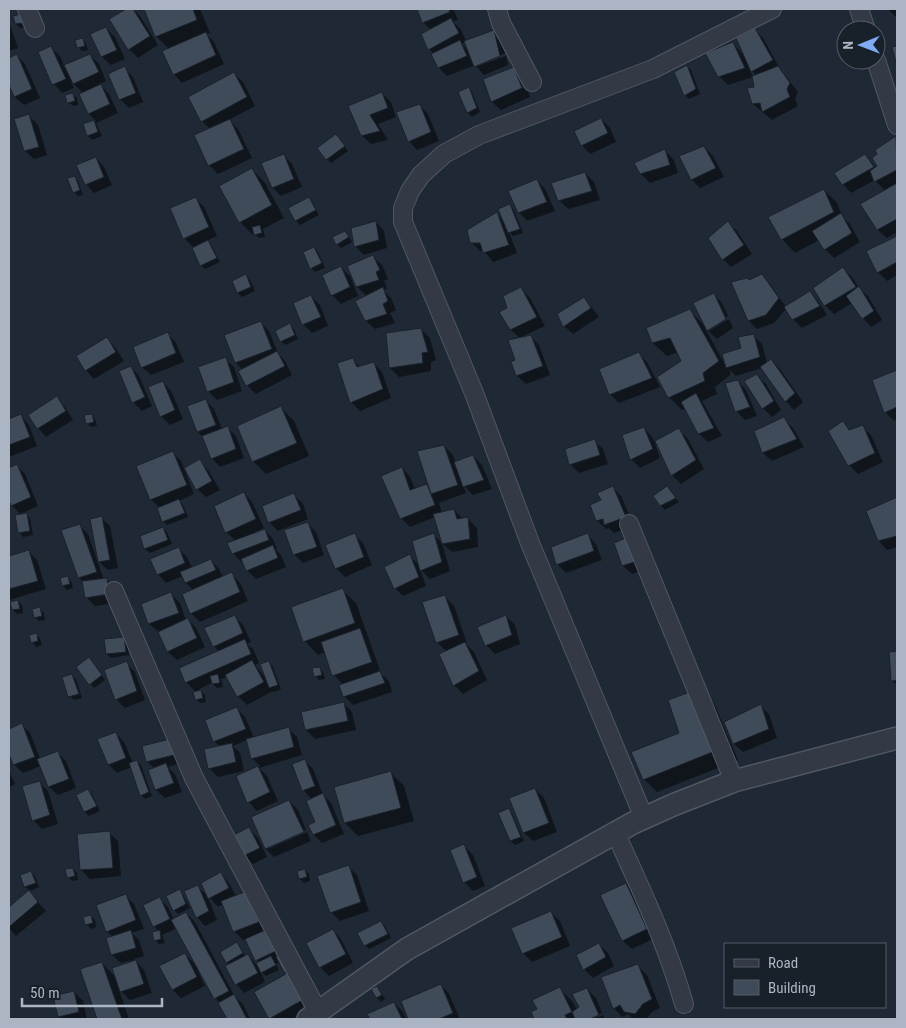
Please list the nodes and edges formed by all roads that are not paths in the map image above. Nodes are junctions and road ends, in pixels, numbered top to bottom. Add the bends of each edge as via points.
1 (27, 9) edge
2 (496, 9) edge
3 (772, 9) edge
4 (35, 28) dead end
5 (879, 70) edge
6 (532, 82) dead end
7 (897, 125) edge
8 (629, 524) dead end
9 (114, 591) dead end
10 (897, 738) edge
11 (734, 781) junction
12 (644, 818) junction
13 (615, 832) junction
14 (684, 1004) dead end
15 (313, 1016) edge

1 - 4 street
2 - 6 street
3 - 12 street via 653,69 479,135 444,154 421,175 403,208 403,222
5 - 7 street
8 - 11 street
9 - 15 street via 194,778
10 - 11 street
11 - 12 street
12 - 13 street
13 - 14 street via 649,904
13 - 15 street via 406,948

